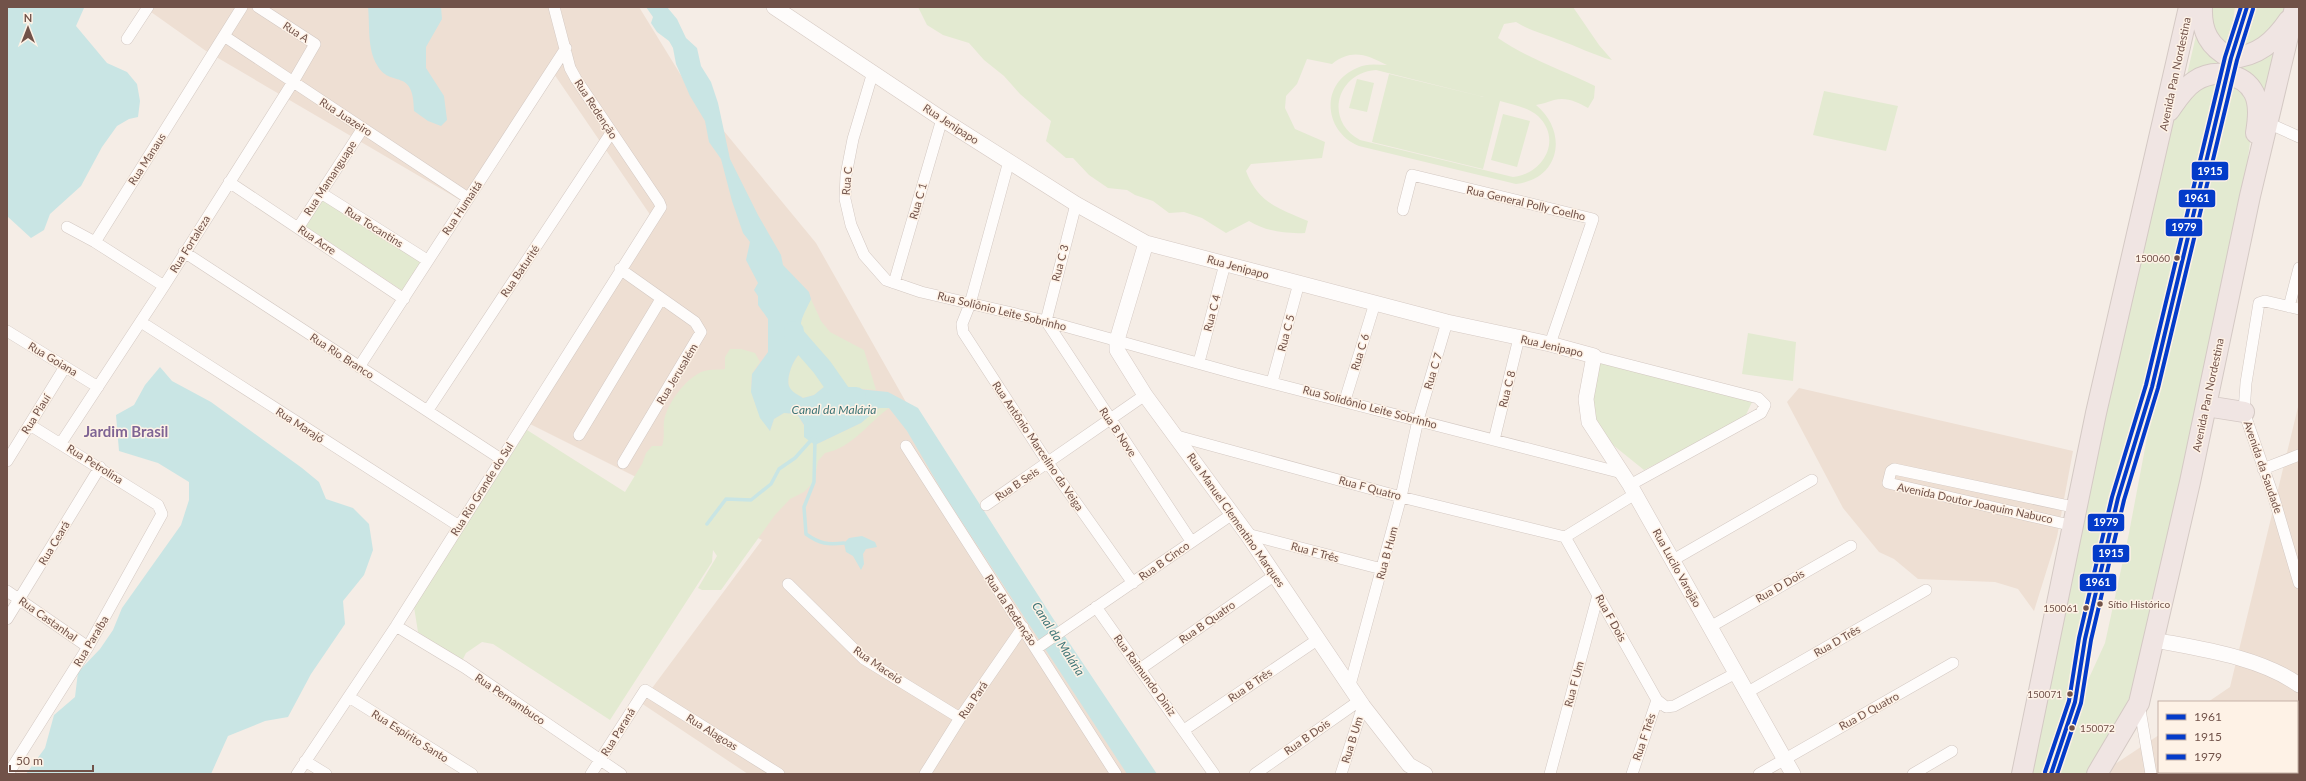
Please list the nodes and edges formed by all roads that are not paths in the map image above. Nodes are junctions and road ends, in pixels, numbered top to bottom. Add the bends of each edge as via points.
1 (148, 7) edge
2 (242, 7) edge
3 (258, 7) edge
4 (554, 7) edge
5 (774, 7) edge
6 (2190, 7) edge
7 (2202, 7) edge
8 (2294, 10) edge
9 (224, 36) junction
10 (127, 39) dead end
11 (315, 44) joint
12 (566, 48) junction
13 (873, 72) junction
14 (293, 82) junction
15 (2166, 115) junction
16 (942, 119) junction
17 (2268, 123) junction
18 (363, 128) junction
19 (611, 133) junction
20 (2299, 137) edge
21 (1009, 161) junction
22 (229, 182) junction
23 (321, 193) junction
24 (2250, 196) junction
25 (468, 198) junction
26 (659, 202) joint
27 (1076, 204) junction
28 (1403, 210) dead end
29 (67, 227) dead end
30 (298, 228) junction
31 (95, 242) junction
32 (1146, 243) junction
33 (184, 252) junction
34 (428, 260) junction
35 (1225, 264) junction
36 (2299, 268) edge
37 (620, 269) junction
38 (890, 282) junction
39 (1299, 283) junction
40 (164, 286) junction
41 (661, 298) junction
42 (404, 299) junction
43 (1375, 303) junction
44 (970, 304) junction
45 (2294, 308) edge
46 (141, 322) junction
47 (1046, 322) junction
48 (1447, 322) junction
49 (7, 331) edge
50 (1519, 338) junction
51 (1118, 340) junction
52 (1550, 344) junction
53 (1594, 356) junction
54 (1199, 362) junction
55 (65, 367) junction
56 (359, 367) junction
57 (1272, 382) junction
58 (98, 387) junction
59 (1146, 395) junction
60 (1345, 400) junction
61 (2206, 406) junction
62 (428, 410) junction
63 (2244, 412) junction
64 (1110, 419) junction
65 (1418, 420) junction
66 (30, 425) junction
67 (579, 434) dead end
68 (1177, 436) junction
69 (1494, 440) junction
70 (61, 443) junction
71 (906, 446) dead end
72 (2299, 455) edge
73 (501, 459) junction
74 (7, 461) edge
75 (623, 463) dead end
76 (1048, 463) junction
77 (100, 467) junction
78 (2264, 469) junction
79 (1812, 480) dead end
80 (1629, 484) junction
81 (1401, 497) junction
82 (158, 505) joint
83 (986, 505) dead end
84 (1231, 515) junction
85 (2076, 517) junction
86 (459, 526) junction
87 (1247, 534) junction
88 (1565, 537) junction
89 (1192, 541) junction
90 (1850, 546) dead end
91 (1673, 560) junction
92 (1382, 569) junction
93 (1275, 575) junction
94 (1133, 583) junction
95 (2299, 583) edge
96 (788, 584) dead end
97 (1926, 590) dead end
98 (7, 591) edge
99 (1598, 595) junction
100 (20, 599) junction
101 (1096, 608) junction
102 (7, 619) edge
103 (396, 626) junction
104 (1023, 627) junction
105 (1710, 627) junction
106 (1317, 640) junction
107 (2154, 640) junction
108 (88, 647) junction
109 (1037, 648) junction
110 (1954, 663) dead end
111 (1140, 669) junction
112 (1736, 673) junction
113 (1350, 684) junction
114 (2299, 685) edge
115 (645, 690) joint
116 (1748, 692) junction
117 (349, 697) junction
118 (1657, 700) junction
119 (1361, 703) junction
120 (2139, 703) junction
121 (960, 718) junction
122 (1184, 730) junction
123 (1952, 751) dead end
124 (1785, 758) junction
125 (600, 760) junction
126 (305, 761) junction
127 (1420, 773) edge
128 (8, 774) edge
129 (297, 774) edge
130 (326, 774) edge
131 (472, 774) edge
132 (591, 774) edge
133 (621, 774) edge
134 (779, 774) edge
135 (925, 774) edge
136 (1116, 774) edge
137 (1214, 774) edge
138 (1255, 774) edge
139 (1341, 774) edge
140 (1550, 774) edge
141 (1632, 774) edge
142 (1759, 774) edge
143 (1794, 774) edge
144 (1913, 774) edge
145 (2022, 774) edge
146 (2097, 774) edge
147 (2151, 774) edge

1 - 10 street
2 - 9 street, Rua Manaus
3 - 11 street, Rua A
4 - 12 street, Rua Redenção
5 - 13 street, Rua Jenipapo
6 - 15 highway, Avenida Pan Nordestina via 2177,55
7 - 8 highway via 2206,37 2222,54 2231,58 2256,52 2270,44
8 - 17 highway, Avenida Pan Nordestina
9 - 14 street, Rua Juazeiro
9 - 31 street, Rua Manaus
11 - 14 street, Rua Fortaleza
12 - 19 street, Rua Redenção via 570,68
12 - 25 street, Rua Humaitá
13 - 16 street, Rua Jenipapo
13 - 38 street, Rua C via 852,139 845,199 851,225 864,256
14 - 18 street, Rua Juazeiro
14 - 22 street, Rua Fortaleza
15 - 24 highway via 2186,87 2205,76 2228,74 2249,86 2258,106
15 - 85 highway, Avenida Pan Nordestina via 2096,413
16 - 21 street, Rua Jenipapo
16 - 38 street, Rua C 1
17 - 20 street
17 - 24 highway, Avenida Pan Nordestina
18 - 23 street, Rua Mamanguape
18 - 25 street, Rua Juazeiro
19 - 26 street, Rua Redenção
19 - 62 street, Rua Baturité
21 - 27 street, Rua Jenipapo
21 - 44 street, Rua Antônio Marcelino da Veiga
22 - 30 street, Rua Acre
22 - 33 street, Rua Fortaleza
23 - 30 street, Rua Mamanguape
23 - 34 street, Rua Tocantins
24 - 61 highway, Avenida Pan Nordestina
25 - 34 street, Rua Humaitá
26 - 37 street, Rua Rio Grande do Sul via 659,210
27 - 32 street, Rua Jenipapo
27 - 47 street, Rua C 3
28 - 52 street, Rua General Polly Coelho via 1412,175 1593,219
29 - 31 street
30 - 42 street, Rua Acre
31 - 40 street
32 - 35 street, Rua Jenipapo
32 - 51 street, Rua Manuel Clementino Marques
33 - 40 street, Rua Fortaleza
33 - 56 street, Rua Rio Branco
34 - 42 street, Rua Humaitá
35 - 39 street, Rua Jenipapo
35 - 54 street, Rua C 4
36 - 45 street
37 - 41 street, Rua Jerusalém
37 - 73 street, Rua Rio Grande do Sul
38 - 44 street, Rua Soliônio Leite Sobrinho
39 - 43 street, Rua Jenipapo
39 - 57 street, Rua C 5
40 - 46 street, Rua Fortaleza
41 - 67 street
41 - 75 street, Rua Jerusalém via 699,326 700,335
42 - 56 street, Rua Humaitá
43 - 48 street, Rua Jenipapo
43 - 60 street, Rua C 6
44 - 47 street, Rua Soliônio Leite Sobrinho
44 - 76 street, Rua Antônio Marcelino da Veiga via 962,324 966,338
45 - 63 street, Avenida da Saudade via 2265,301 2259,303
46 - 58 street, Rua Fortaleza
46 - 86 street, Rua Marajó
47 - 51 street, Rua Soliônio Leite Sobrinho
47 - 64 street, Rua B Nove
48 - 50 street, Rua Jenipapo
48 - 65 street, Rua C 7
49 - 55 street, Rua Goiana
50 - 52 street, Rua Jenipapo
50 - 69 street, Rua C 8
51 - 54 street, Rua Solidônio Leite Sobrinho
51 - 59 street, Rua Manuel Clementino Marques via 1117,350
52 - 53 street, Rua Jenipapo
53 - 80 street, Rua Lucilo Varejão via 1586,413 1589,422
53 - 80 street, Rua Jenipapo via 1758,398 1765,406 1761,413
54 - 57 street, Rua Solidônio Leite Sobrinho
55 - 58 street, Rua Goiana
55 - 66 street, Rua Piauí
56 - 62 street, Rua Rio Branco
57 - 60 street, Rua Solidônio Leite Sobrinho
58 - 70 street, Rua Fortaleza
59 - 64 street, Rua B Seis
59 - 68 street, Rua Manuel Clementino Marques
60 - 65 street, Rua Solidônio Leite Sobrinho
61 - 63 highway
61 - 107 highway, Avenida Pan Nordestina
62 - 73 street, Rua Rio Branco
63 - 78 street, Avenida da Saudade
64 - 76 street, Rua B Seis
64 - 89 street, Rua B Nove
65 - 69 street, Rua Solidônio Leite Sobrinho
65 - 81 street, Rua B Hum
66 - 70 street, Rua Petrolina
66 - 74 street, Rua Piauí
68 - 81 street, Rua F Quatro
68 - 84 street, Rua Manuel Clementino Marques
69 - 80 street, Rua Solidônio Leite Sobrinho
70 - 77 street, Rua Petrolina
71 - 104 street, Rua da Redenção
72 - 78 street
73 - 86 street, Rua Rio Grande do Sul
76 - 83 street, Rua B Seis
76 - 94 street, Rua Antônio Marcelino da Veiga
77 - 82 street, Rua Petrolina
77 - 100 street, Rua Ceará
78 - 95 street, Avenida da Saudade
79 - 91 street
80 - 88 street
80 - 91 street, Rua Lucilo Varejão
81 - 88 street, Rua F Quatro
81 - 92 street, Rua B Hum
82 - 108 street, Rua Paraíba via 162,510 161,519
84 - 87 street, Rua Manuel Clementino Marques
84 - 89 street, Rua B Cinco
85 - 85 street, Avenida Doutor Joaquim Nabuco via 1894,469 1888,483
85 - 145 highway, Avenida Pan Nordestina via 2065,558
86 - 103 street, Rua Rio Grande do Sul
87 - 92 street, Rua F Três
87 - 93 street, Rua Manuel Clementino Marques
88 - 99 street, Rua F Dois
89 - 94 street, Rua B Cinco
90 - 105 street, Rua D Dois
91 - 105 street, Rua Lucilo Varejão
92 - 113 street, Rua B Hum
93 - 106 street, Rua Manuel Clementino Marques
93 - 111 street, Rua B Quatro
94 - 101 street, Rua B Cinco
96 - 121 street, Rua Maceió via 864,659
97 - 116 street, Rua D Três
98 - 100 street, Rua Castanhal
99 - 118 street, Rua F Dois
99 - 140 street, Rua F Um
100 - 102 street, Rua Ceará
100 - 108 street, Rua Castanhal
101 - 109 street
101 - 111 street, Rua Raimundo Diniz
103 - 117 street, Rua Rio Grande do Sul
103 - 125 street, Rua Pernambuco via 464,667
104 - 109 street, Rua da Redenção
104 - 121 street, Rua Pará
105 - 112 street, Rua Lucilo Varejão
106 - 113 street, Rua Manuel Clementino Marques
106 - 122 street, Rua B Três
107 - 114 street via 2218,652 2263,667
107 - 120 highway, Avenida Pan Nordestina
108 - 128 street, Rua Paraíba
109 - 136 street, Rua da Redenção
110 - 124 street, Rua D Quatro
111 - 122 street, Rua Raimundo Diniz
112 - 116 street, Rua Lucilo Varejão
112 - 118 street via 1674,706 1666,707
113 - 119 street, Rua Manuel Clementino Marques
115 - 125 street, Rua Paraná
115 - 134 street, Rua Alagoas
116 - 124 street, Rua Lucilo Varejão
117 - 126 street, Rua Rio Grande do Sul
117 - 131 street, Rua Espírito Santo
118 - 141 street, Rua F Três
119 - 127 street, Rua Manuel Clementino Marques via 1406,761
119 - 138 street, Rua B Dois
119 - 139 street, Rua B Um
120 - 146 highway, Avenida Pan Nordestina
120 - 147 street
121 - 135 street, Rua Pará
122 - 137 street, Rua Raimundo Diniz
123 - 144 street
124 - 142 street, Rua D Quatro
124 - 143 street, Rua Lucilo Varejão
125 - 132 street, Rua Paraná
125 - 133 street, Rua Pernambuco
126 - 129 street, Rua Rio Grande do Sul
126 - 130 street

